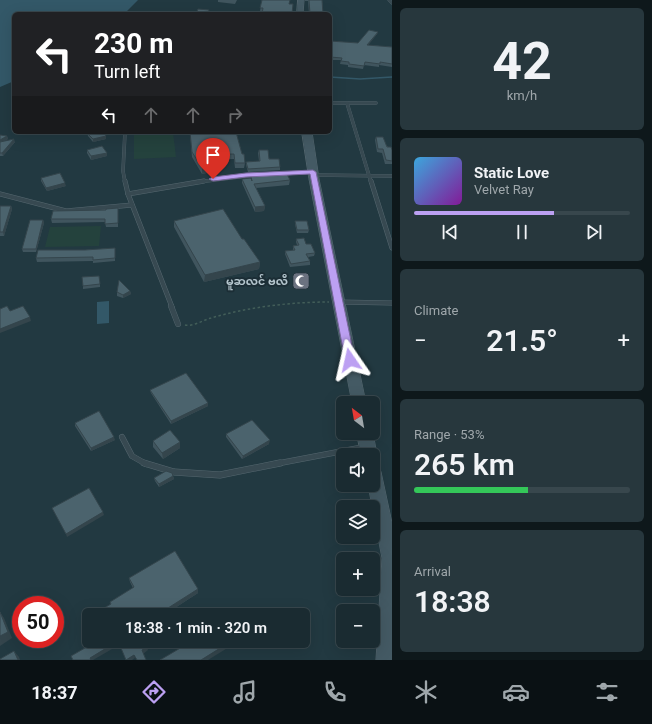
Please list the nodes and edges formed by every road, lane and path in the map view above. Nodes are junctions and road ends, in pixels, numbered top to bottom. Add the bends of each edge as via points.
1 (301, 0) edge
2 (389, 0) edge
3 (392, 3) edge
4 (300, 12) edge
5 (376, 102) dead end
6 (332, 103) edge
7 (347, 103) junction
8 (125, 134) edge
9 (307, 134) edge
10 (313, 173) junction
11 (261, 174) edge
12 (276, 174) edge
13 (371, 176) junction
14 (392, 176) edge
15 (0, 194) edge
16 (128, 194) junction
17 (132, 205) junction
18 (392, 248) edge
19 (339, 302) junction
20 (392, 302) edge
21 (178, 324) joint
22 (358, 396) edge
23 (122, 437) dead end
24 (367, 445) edge
25 (379, 492) edge
26 (388, 525) edge
27 (386, 660) edge

1 - 4 main road
2 - 3 lane
5 - 7 lane
6 - 7 lane
7 - 13 lane
8 - 16 lane via 122,171
9 - 10 main road
10 - 12 lane
10 - 13 lane
10 - 19 main road
11 - 16 lane via 213,179
13 - 14 lane
13 - 18 lane
15 - 17 lane via 66,211
16 - 17 lane
17 - 21 lane
19 - 20 lane
19 - 21 path via 301,302 237,312 189,326
19 - 22 main road
23 - 24 lane via 132,455 141,463 198,475 220,475
25 - 26 main road
26 - 27 main road via 391,558

